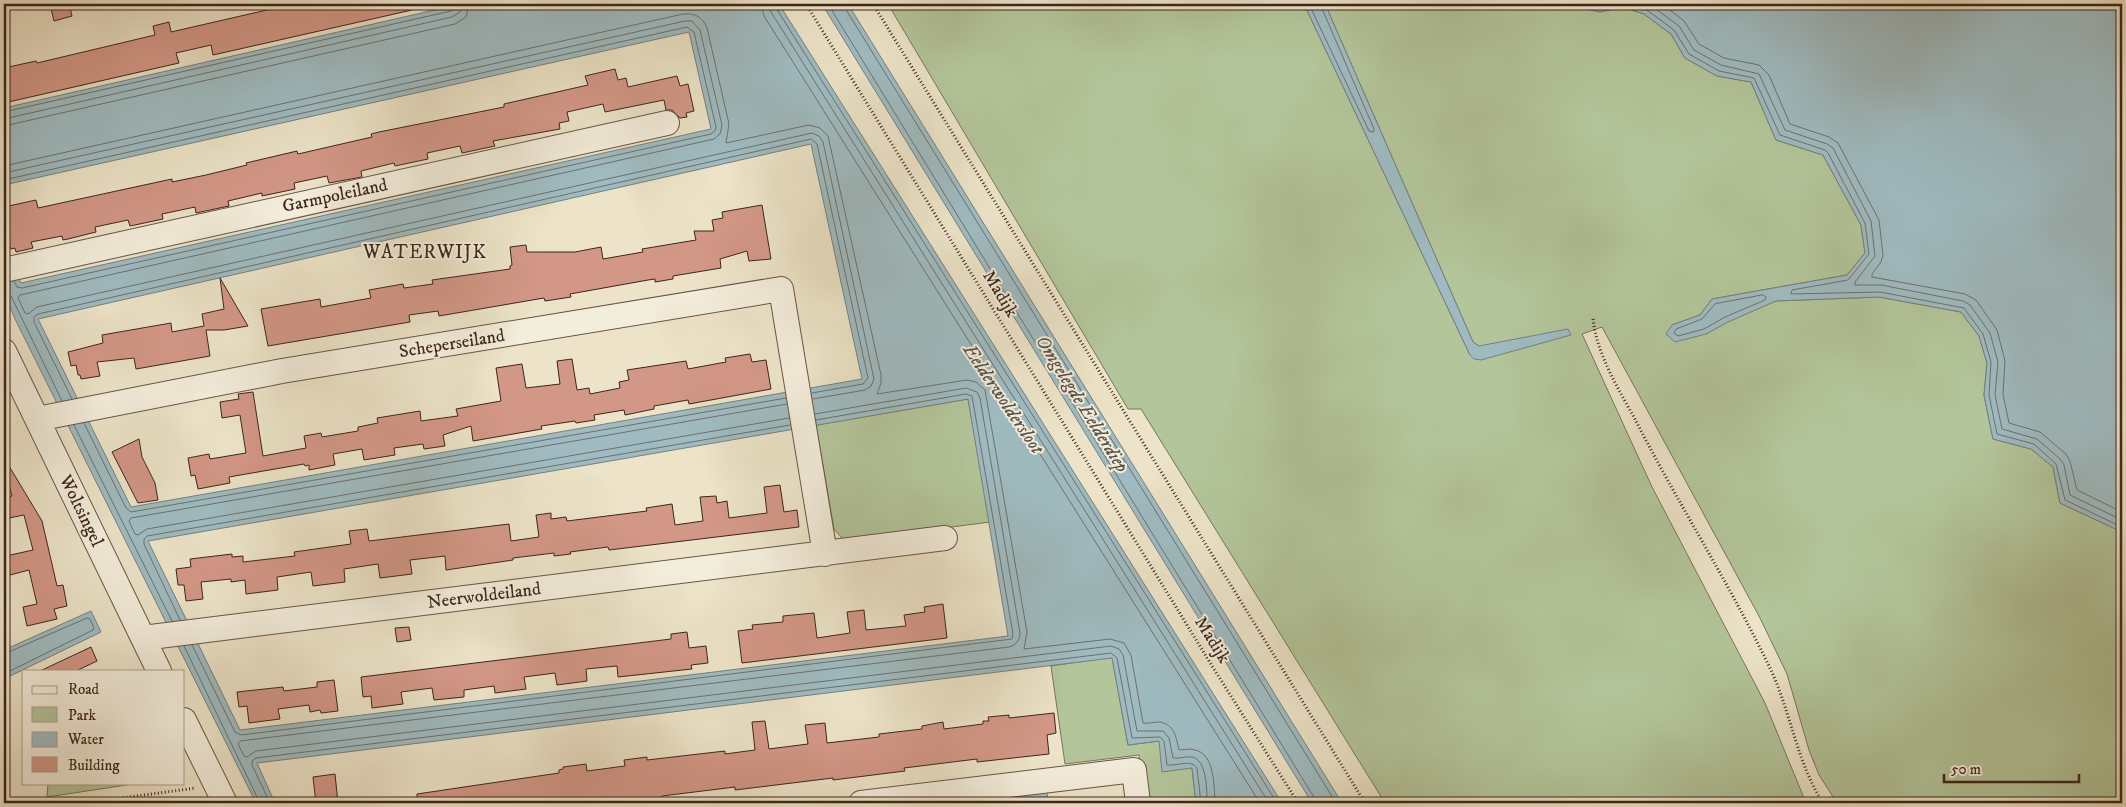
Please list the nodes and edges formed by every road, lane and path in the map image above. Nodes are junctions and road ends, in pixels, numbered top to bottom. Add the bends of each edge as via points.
1 (806, 4) edge
2 (873, 4) edge
3 (667, 123) dead end
4 (8, 269) edge
5 (1593, 319) dead end
6 (4, 351) edge
7 (46, 417) junction
8 (945, 538) dead end
9 (825, 554) junction
10 (154, 637) junction
11 (159, 670) edge
12 (185, 722) edge
13 (221, 794) edge
14 (910, 800) edge
15 (85, 803) edge
16 (861, 803) edge
17 (1138, 803) edge
18 (1298, 803) edge
19 (1365, 803) edge
20 (1823, 803) edge

1 - 18 path, Madijk
2 - 19 path
3 - 4 street, Garmpoleiland
5 - 20 path via 1595,335 1614,381 1774,676 1807,774
6 - 7 street, Woltsingel
7 - 9 street, Scheperseiland via 282,371 781,288
7 - 10 street, Woltsingel
8 - 9 street, Neerwoldeiland
9 - 10 street, Neerwoldeiland
10 - 11 street, Woltsingel
12 - 13 street
13 - 15 path
14 - 16 street
14 - 17 street via 1134,770

